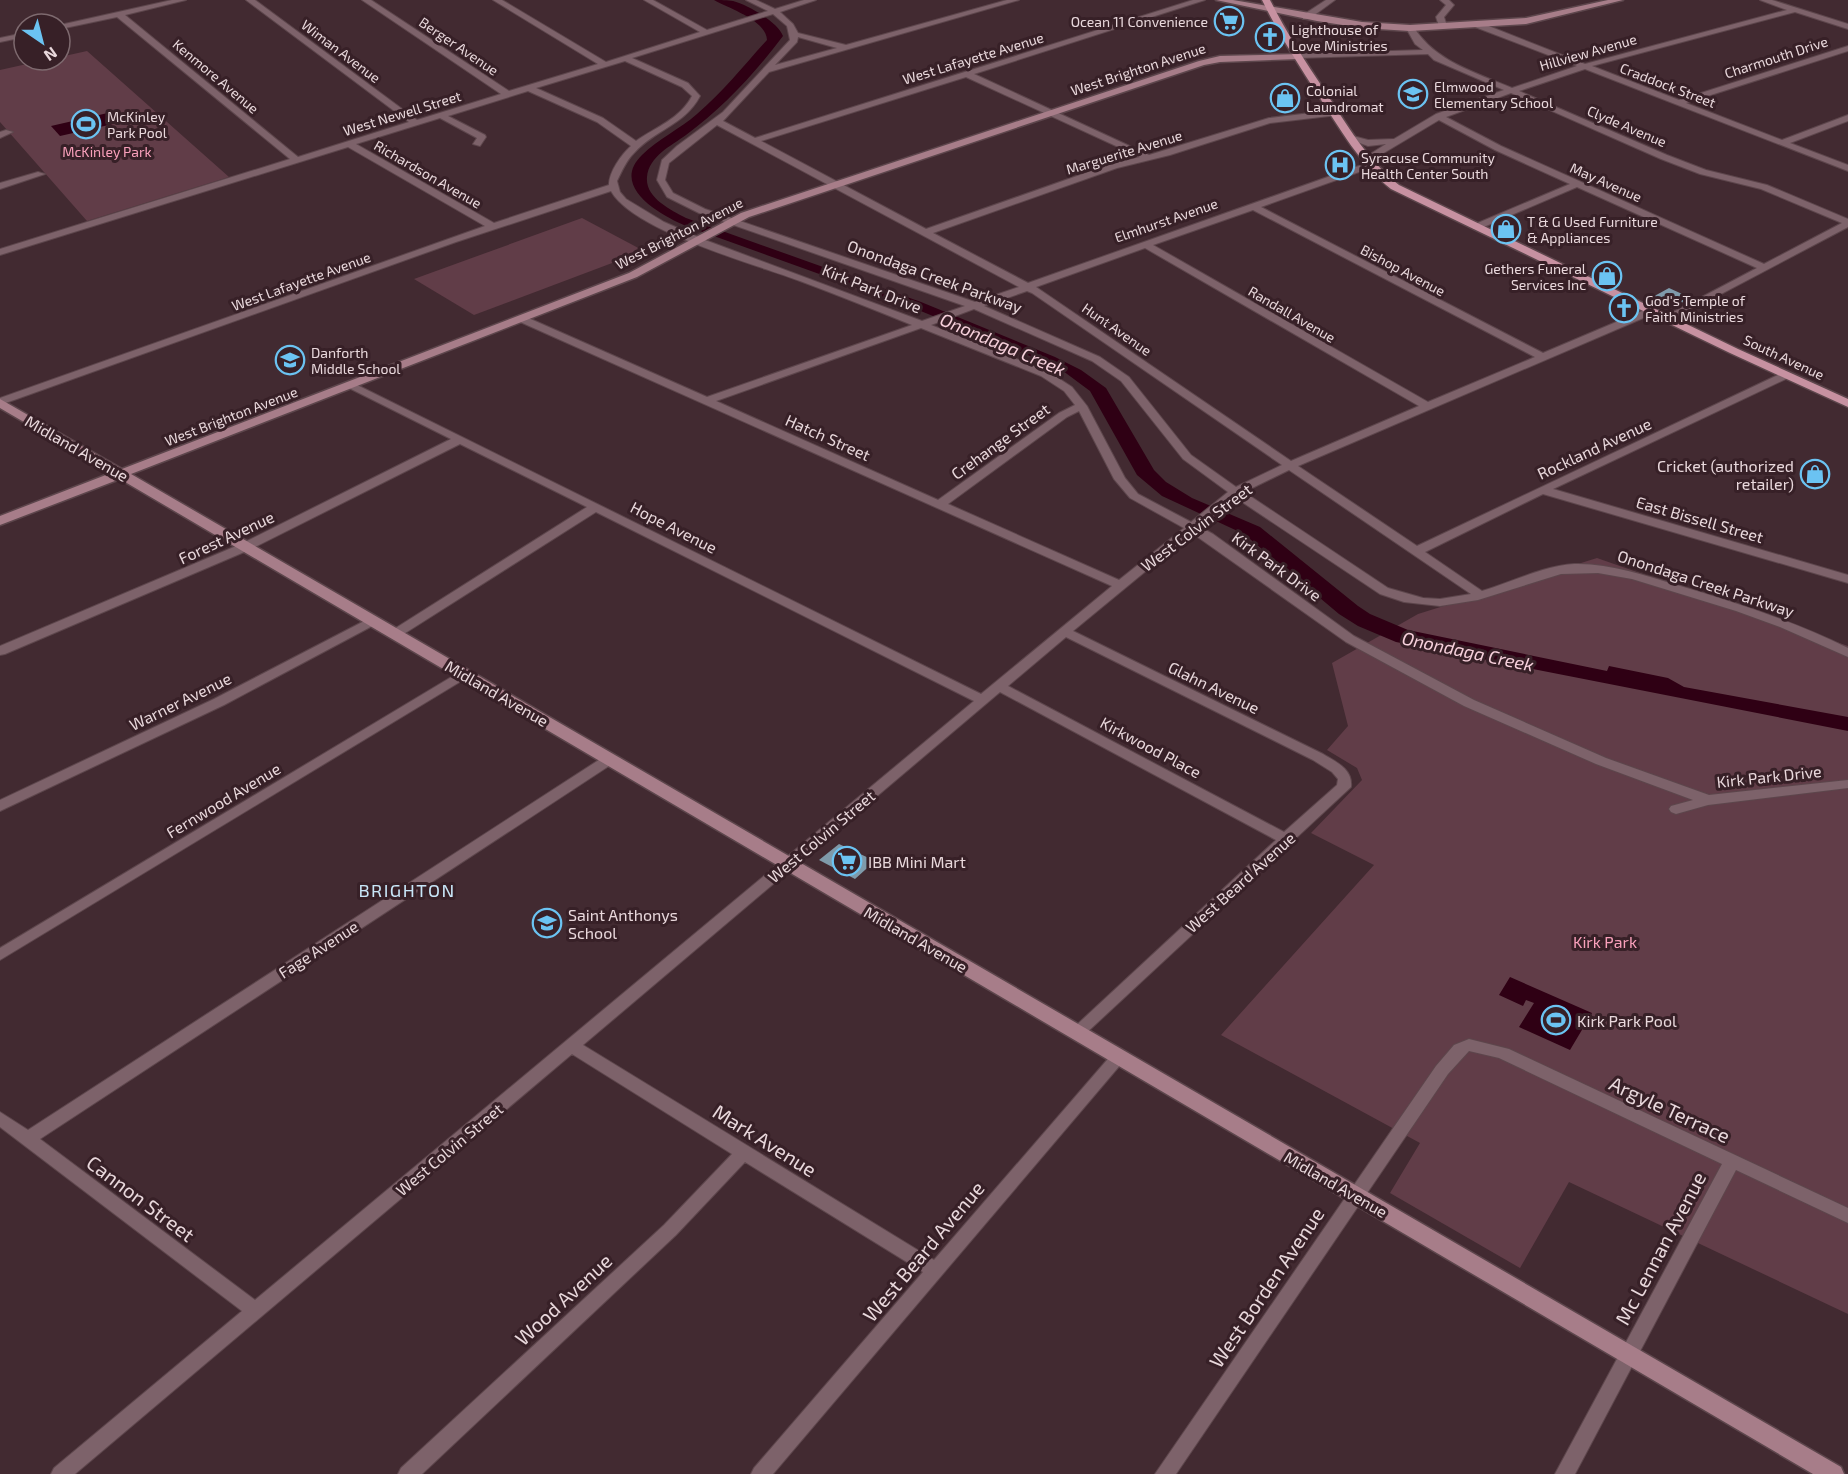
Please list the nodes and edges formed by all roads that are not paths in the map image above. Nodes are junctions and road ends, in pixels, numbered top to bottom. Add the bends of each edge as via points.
1 (182, 0) edge
2 (250, 0) edge
3 (366, 0) edge
4 (497, 0) edge
5 (648, 0) edge
6 (750, 0) edge
7 (812, 0) edge
8 (1015, 0) edge
9 (1201, 0) edge
10 (1220, 0) edge
11 (1266, 0) edge
12 (1331, 0) edge
13 (1444, 0) edge
14 (1619, 0) edge
15 (1764, 0) edge
16 (1270, 10) junction
17 (1796, 10) junction
18 (770, 13) junction
19 (119, 14) junction
20 (1306, 17) junction
21 (1317, 18) junction
22 (72, 24) edge
23 (1478, 25) junction
24 (1443, 26) junction
25 (1848, 27) edge
26 (1280, 28) junction
27 (1410, 28) junction
28 (707, 33) junction
29 (794, 34) junction
30 (846, 48) junction
31 (1848, 48) edge
32 (1428, 52) junction
33 (1298, 56) junction
34 (625, 58) junction
35 (604, 64) junction
36 (1583, 66) junction
37 (767, 69) junction
38 (968, 74) junction
39 (529, 88) junction
40 (1510, 91) junction
41 (507, 94) junction
42 (1677, 103) junction
43 (1052, 112) junction
44 (1335, 113) junction
45 (441, 115) junction
46 (1439, 116) junction
47 (1848, 118) edge
48 (717, 121) junction
49 (416, 123) junction
50 (1353, 139) junction
51 (753, 141) junction
52 (1396, 141) junction
53 (1781, 143) junction
54 (349, 144) junction
55 (477, 144) dead end
56 (636, 146) junction
57 (1149, 158) junction
58 (296, 160) junction
59 (1368, 162) junction
60 (1848, 168) edge
61 (40, 174) dead end
62 (1577, 184) junction
63 (835, 185) junction
64 (0, 186) edge
65 (613, 187) junction
66 (1252, 206) junction
67 (1848, 223) edge
68 (726, 224) junction
69 (493, 227) junction
70 (1476, 227) junction
71 (924, 233) junction
72 (700, 238) junction
73 (1144, 244) junction
74 (0, 252) edge
75 (1765, 267) junction
76 (1025, 286) junction
77 (973, 304) junction
78 (1651, 311) junction
79 (522, 319) junction
80 (1668, 319) junction
81 (919, 324) junction
82 (1543, 357) junction
83 (1786, 375) junction
84 (351, 385) junction
85 (707, 401) junction
86 (0, 403) edge
87 (1848, 403) edge
88 (1082, 406) junction
89 (1427, 406) junction
90 (460, 439) junction
91 (1290, 465) junction
92 (121, 474) junction
93 (1542, 490) junction
94 (1236, 492) junction
95 (939, 505) junction
96 (596, 507) junction
97 (0, 521) edge
98 (1199, 523) junction
99 (245, 547) junction
100 (1416, 552) junction
101 (1848, 579) edge
102 (1120, 585) junction
103 (1480, 595) junction
104 (372, 621) junction
105 (1064, 631) junction
106 (395, 634) junction
107 (0, 651) edge
108 (1848, 653) edge
109 (464, 674) junction
110 (998, 686) junction
111 (982, 700) junction
112 (610, 759) junction
113 (1345, 778) joint
114 (1848, 784) edge
115 (1708, 800) junction
116 (0, 806) edge
117 (1676, 809) dead end
118 (1286, 839) junction
119 (788, 864) junction
120 (0, 955) edge
121 (1077, 1032) junction
122 (571, 1046) junction
123 (1473, 1046) joint
124 (1119, 1057) junction
125 (0, 1118) edge
126 (27, 1139) junction
127 (744, 1152) junction
128 (1732, 1161) junction
129 (1355, 1196) junction
130 (1848, 1216) edge
131 (936, 1271) junction
132 (256, 1311) junction
133 (1628, 1355) junction
134 (61, 1474) edge
135 (408, 1474) edge
136 (761, 1474) edge
137 (1165, 1474) edge
138 (1565, 1474) edge
139 (1833, 1474) edge

1 - 19 street
2 - 49 street, Wiman Avenue
3 - 41 street, Berger Avenue
4 - 35 street
5 - 28 street
6 - 18 street
7 - 18 street, West Newell Street
8 - 30 street
9 - 38 street, West Lafayette Avenue
10 - 16 street
11 - 16 main road, South Avenue
12 - 20 street
13 - 24 street via 1450,5 1440,17
14 - 23 street via 1526,21
15 - 17 street
16 - 20 street
16 - 26 main road, South Avenue
17 - 25 street
17 - 36 street, Hillview Avenue
18 - 28 street, West Newell Street
18 - 29 street via 788,22
19 - 22 street
19 - 58 street, Kenmore Avenue
20 - 21 street
21 - 26 street
21 - 27 street
23 - 24 street
23 - 36 street, Craddock Street
24 - 27 street
26 - 33 main road, South Avenue
27 - 32 street, Clyde Avenue
28 - 34 street, West Newell Street
29 - 30 street
29 - 37 street via 794,40
30 - 37 street
31 - 42 street, Charmouth Drive
32 - 33 street, West Brighton Avenue
32 - 40 street, Clyde Avenue
33 - 43 street, West Brighton Avenue via 1215,60
33 - 44 main road, South Avenue
34 - 35 street, West Newell Street
34 - 56 street via 685,85 696,96 686,111
35 - 39 street, West Newell Street
36 - 40 street, Hillview Avenue
36 - 42 street, Craddock Street
37 - 48 street
38 - 43 street
38 - 51 street, West Lafayette Avenue
39 - 41 street, West Newell Street
39 - 56 street via 620,132
40 - 46 street, Hillview Avenue
40 - 67 street, Clyde Avenue via 1683,165 1764,187
41 - 45 street, West Newell Street
42 - 53 street, Craddock Street
43 - 57 street
43 - 63 street, West Brighton Avenue
44 - 50 main road, South Avenue
44 - 57 street, Marguerite Avenue via 1269,121
45 - 49 street, West Newell Street
45 - 55 street via 482,137
46 - 52 street, Hillview Avenue
46 - 62 street, May Avenue
47 - 53 street
48 - 51 street, Hunt Avenue
48 - 68 street, Onondaga Creek Parkway via 671,156 662,169 661,180 670,195
49 - 54 street, West Newell Street
50 - 52 street, Hillview Avenue via 1379,144
50 - 59 main road, South Avenue
51 - 63 street, Hunt Avenue
52 - 59 street, Hillview Avenue
53 - 60 street, Craddock Street
54 - 58 street, West Newell Street
54 - 69 street, Richardson Avenue
56 - 65 street via 626,156
57 - 71 street, Marguerite Avenue via 1114,166
58 - 74 street, West Newell Street
59 - 66 street, Elmhurst Avenue
59 - 70 main road, South Avenue via 1395,187
61 - 64 street
62 - 70 street
62 - 75 street, May Avenue
63 - 68 street, West Brighton Avenue
63 - 71 street, Hunt Avenue
65 - 69 street, West Lafayette Avenue
65 - 72 street, Kirk Park Drive via 639,213
66 - 73 street, Elmhurst Avenue
66 - 82 street, Bishop Avenue
67 - 75 street
68 - 72 street, West Brighton Avenue
68 - 77 street, Onondaga Creek Parkway
69 - 86 street, West Lafayette Avenue
70 - 78 main road, South Avenue
71 - 76 street, Hunt Avenue
72 - 79 street, West Brighton Avenue via 633,275
72 - 81 street, Kirk Park Drive
73 - 76 street, Elmhurst Avenue
73 - 89 street, Randall Avenue
75 - 80 street
76 - 77 street, Elmhurst Avenue
76 - 91 street, Hunt Avenue
77 - 81 street, Elmhurst Avenue
77 - 94 street, Onondaga Creek Parkway via 1096,359 1125,379 1187,457
78 - 80 main road, South Avenue
78 - 82 street, West Colvin Street
79 - 84 street, West Brighton Avenue
79 - 85 street, Hatch Street
80 - 83 main road, South Avenue
81 - 85 street
81 - 88 street, Kirk Park Drive via 1045,374 1068,389
82 - 89 street, West Colvin Street
83 - 87 main road, South Avenue
83 - 93 street, Rockland Avenue
84 - 90 street, Hope Avenue
84 - 92 street, West Brighton Avenue
85 - 95 street, Hatch Street
86 - 92 street, Midland Avenue
88 - 95 street, Crehange Street via 1063,415
88 - 98 street, Kirk Park Drive via 1128,490 1152,507
89 - 91 street, West Colvin Street
90 - 96 street, Hope Avenue
90 - 99 street, Forest Avenue
91 - 94 street, West Colvin Street
91 - 100 street, Hunt Avenue
92 - 97 street, West Brighton Avenue
92 - 99 street, Midland Avenue
93 - 100 street, Rockland Avenue
93 - 101 street, East Bissell Street
94 - 98 street, West Colvin Street
94 - 103 street, Onondaga Creek Parkway via 1384,591 1426,603 1452,603
95 - 102 street, Hatch Street
96 - 106 street
96 - 111 street, Hope Avenue
98 - 102 street, West Colvin Street
98 - 115 street, Kirk Park Drive via 1303,607 1369,651 1547,738
99 - 104 street, Midland Avenue
99 - 107 street, Forest Avenue
100 - 103 street, Hunt Avenue
102 - 105 street, West Colvin Street
103 - 108 street, Onondaga Creek Parkway via 1548,573 1596,567 1773,620
104 - 106 street, Midland Avenue
104 - 116 street, Warner Avenue via 219,702
105 - 110 street, West Colvin Street
105 - 113 street, Glahn Avenue via 1318,757
106 - 109 street, Midland Avenue
109 - 112 street, Midland Avenue
109 - 120 street, Fernwood Avenue
110 - 111 street, West Colvin Street
110 - 118 street, Kirkwood Place
111 - 119 street, West Colvin Street
112 - 119 street, Midland Avenue
112 - 126 street, Fage Avenue
113 - 118 street, West Beard Avenue via 1344,787
114 - 115 street, Kirk Park Drive
115 - 117 street
118 - 121 street, West Beard Avenue
119 - 121 street, Midland Avenue
119 - 122 street, West Colvin Street
121 - 124 street, Midland Avenue
122 - 127 street, Mark Avenue
122 - 132 street, West Colvin Street
123 - 128 street, Argyle Terrace via 1503,1053
123 - 129 street, West Borden Avenue via 1465,1046 1456,1053
124 - 129 street, Midland Avenue
124 - 131 street, West Beard Avenue
125 - 126 street, Cannon Street
126 - 132 street, Cannon Street
127 - 131 street, Mark Avenue
127 - 135 street, Wood Avenue via 670,1230
128 - 130 street, Argyle Terrace
128 - 133 street, Mc Lennan Avenue
129 - 133 street, Midland Avenue
129 - 137 street, West Borden Avenue
131 - 136 street, West Beard Avenue
132 - 134 street, West Colvin Street
133 - 138 street, Mc Lennan Avenue
133 - 139 street, Midland Avenue

